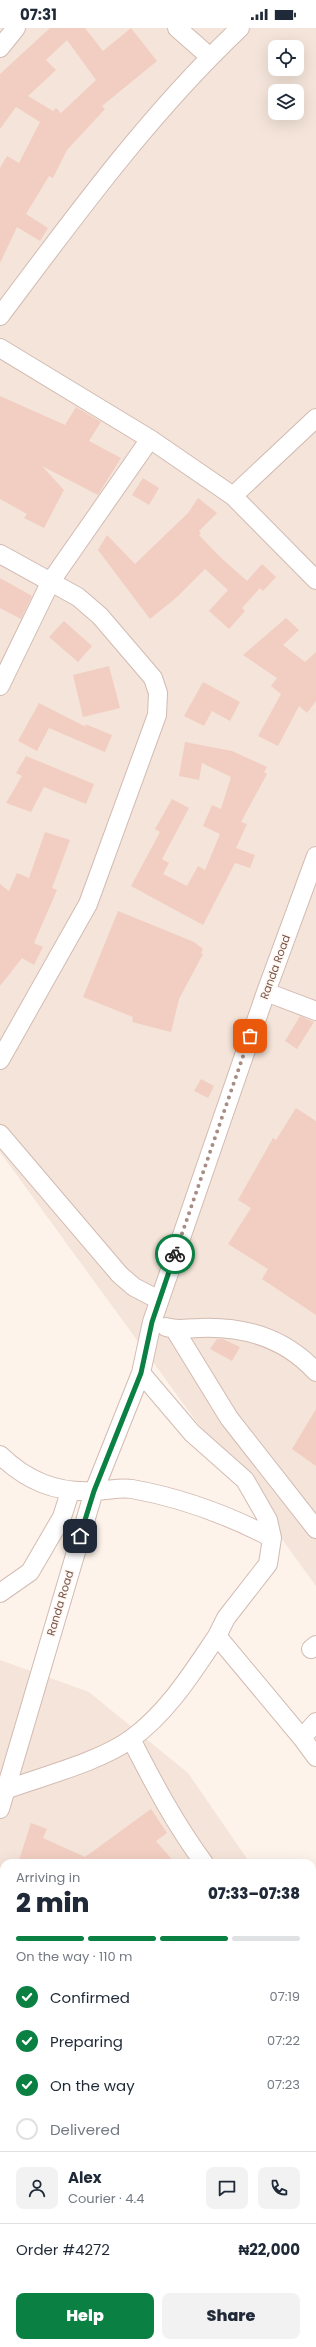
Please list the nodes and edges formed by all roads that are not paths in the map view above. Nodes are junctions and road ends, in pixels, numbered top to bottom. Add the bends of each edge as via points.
1 (16, 28) edge
2 (177, 28) edge
3 (240, 28) edge
4 (0, 48) edge
5 (210, 56) junction
6 (0, 316) edge
7 (0, 348) edge
8 (316, 418) edge
9 (150, 439) junction
10 (233, 496) junction
11 (0, 554) edge
12 (316, 580) edge
13 (52, 581) junction
14 (0, 686) edge
15 (316, 856) edge
16 (266, 992) junction
17 (316, 1011) edge
18 (0, 1060) edge
19 (0, 1134) edge
20 (160, 1300) junction
21 (152, 1322) junction
22 (175, 1330) junction
23 (316, 1372) edge
24 (141, 1373) junction
25 (0, 1455) edge
26 (94, 1491) junction
27 (70, 1492) junction
28 (316, 1529) edge
29 (272, 1538) junction
30 (0, 1593) edge
31 (217, 1636) junction
32 (316, 1722) edge
33 (302, 1738) junction
34 (131, 1739) junction
35 (316, 1757) edge
36 (5, 1790) junction
37 (0, 1808) edge
38 (201, 1859) edge

1 - 4 street
2 - 5 street
3 - 5 street
5 - 6 street via 105,177
7 - 9 street
8 - 10 street
9 - 10 street
9 - 13 street
10 - 12 street
11 - 13 street
13 - 14 street
13 - 18 street via 78,597 100,616 153,678 158,693 157,715 88,904
15 - 16 street, Randa Road
16 - 17 street
16 - 20 street, Randa Road
19 - 20 street via 120,1276 134,1287
20 - 21 street, Randa Road
21 - 22 street
21 - 24 street, Randa Road
22 - 23 street via 238,1329 266,1337 304,1359
22 - 28 street via 229,1418
24 - 26 street, Randa Road
24 - 29 street via 192,1432 245,1480 268,1520
25 - 27 street via 15,1469 41,1484
26 - 27 street
26 - 29 street via 131,1489 182,1501 238,1520
26 - 36 street, Randa Road
27 - 30 street via 62,1517 30,1572
29 - 31 street via 268,1564 226,1618
31 - 33 street
31 - 34 street via 179,1692 162,1712
32 - 33 street
33 - 35 street
34 - 36 street via 87,1760
34 - 38 street via 160,1794
36 - 37 street, Randa Road

